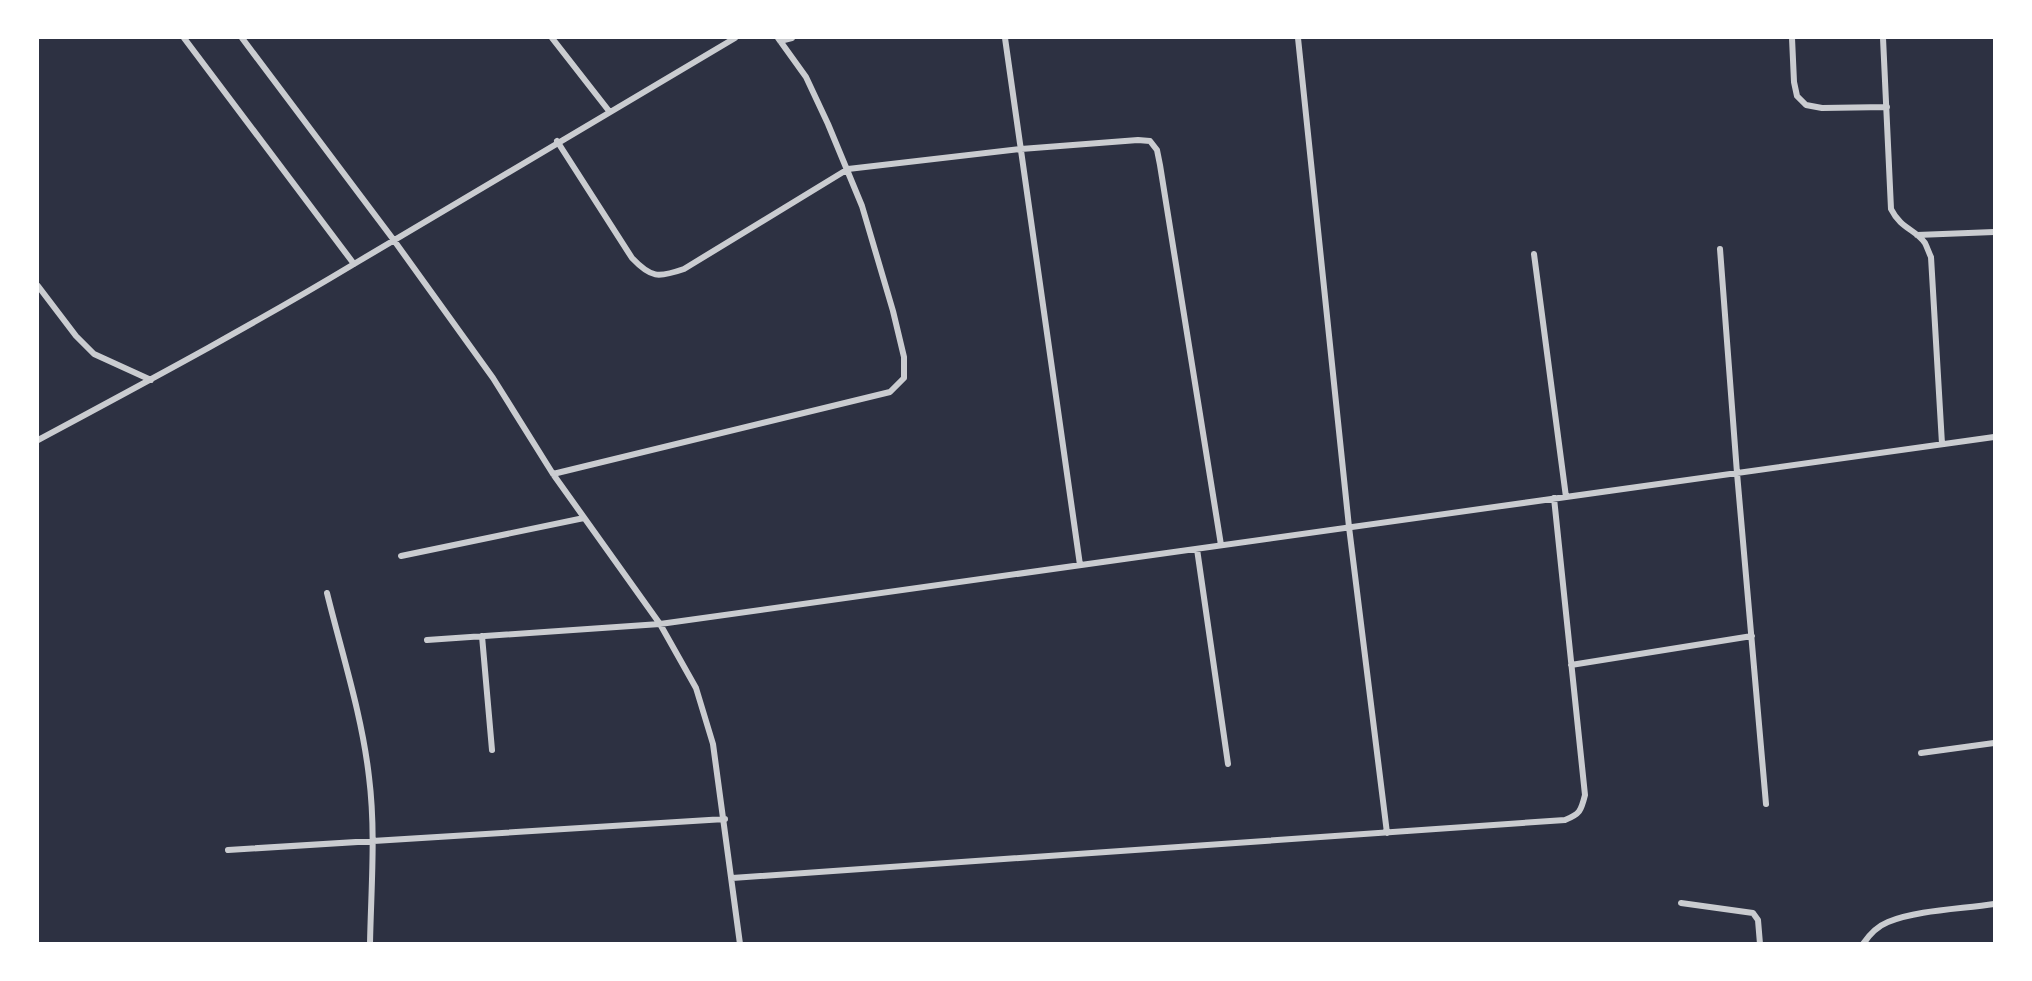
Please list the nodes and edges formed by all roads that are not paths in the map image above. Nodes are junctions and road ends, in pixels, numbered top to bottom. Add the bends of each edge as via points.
1 (184, 38) edge
2 (242, 38) edge
3 (552, 38) edge
4 (735, 38) edge
5 (792, 38) edge
6 (1005, 38) edge
7 (1298, 38) edge
8 (1792, 38) edge
9 (1883, 38) edge
10 (779, 39) edge
11 (1887, 107) junction
12 (609, 111) junction
13 (557, 141) junction
14 (1021, 149) junction
15 (848, 169) junction
16 (1995, 232) edge
17 (1917, 235) junction
18 (393, 239) junction
19 (1720, 249) dead end
20 (1534, 254) dead end
21 (354, 264) junction
22 (38, 286) edge
23 (151, 380) junction
24 (1995, 437) edge
25 (38, 440) edge
26 (1942, 444) junction
27 (1737, 473) junction
28 (553, 474) junction
29 (1566, 497) junction
30 (1554, 498) junction
31 (584, 518) junction
32 (1349, 527) junction
33 (1221, 545) junction
34 (1197, 549) junction
35 (401, 556) dead end
36 (1080, 565) junction
37 (327, 593) dead end
38 (660, 624) junction
39 (482, 636) junction
40 (1752, 636) junction
41 (427, 640) dead end
42 (1571, 665) junction
43 (1995, 743) edge
44 (492, 750) dead end
45 (1922, 753) dead end
46 (1228, 764) dead end
47 (1766, 804) dead end
48 (725, 819) junction
49 (1387, 833) junction
50 (372, 842) junction
51 (228, 850) dead end
52 (732, 878) junction
53 (1681, 903) dead end
54 (1995, 904) edge
55 (370, 944) edge
56 (740, 944) edge
57 (1760, 944) edge
58 (1863, 944) edge

1 - 21 street
2 - 18 street
3 - 12 street
4 - 12 street
5 - 10 street
6 - 14 street
7 - 32 street
8 - 11 street via 1794,82 1797,96 1806,105
9 - 11 street
10 - 15 street via 806,77
11 - 17 street via 1891,209 1896,220
12 - 13 street
13 - 15 street via 632,258 653,276 684,269
13 - 18 street
14 - 15 street
14 - 33 street via 1138,140 1150,141 1157,150
14 - 36 street
15 - 28 street via 893,310 904,357 904,378 890,392
16 - 17 street
17 - 26 street via 1931,257
18 - 21 street
18 - 28 street via 493,378
19 - 27 street
20 - 29 street
21 - 23 street
22 - 23 street via 94,354
23 - 25 street
24 - 26 street
26 - 27 street
27 - 29 street
27 - 40 street
28 - 31 street
29 - 30 street
30 - 32 street
30 - 42 street
31 - 35 street
31 - 38 street
32 - 33 street
32 - 49 street
33 - 34 street
34 - 36 street
34 - 46 street
36 - 38 street
37 - 50 street via 365,746
38 - 39 street
38 - 48 street via 696,688 713,744
39 - 41 street
39 - 44 street
40 - 42 street
40 - 47 street
42 - 49 street via 1585,795 1582,809 1565,820
43 - 45 street
48 - 50 street
48 - 52 street
49 - 52 street
50 - 51 street
50 - 55 street
52 - 56 street
53 - 57 street via 1753,913 1758,920
54 - 58 street via 1907,916 1886,923

